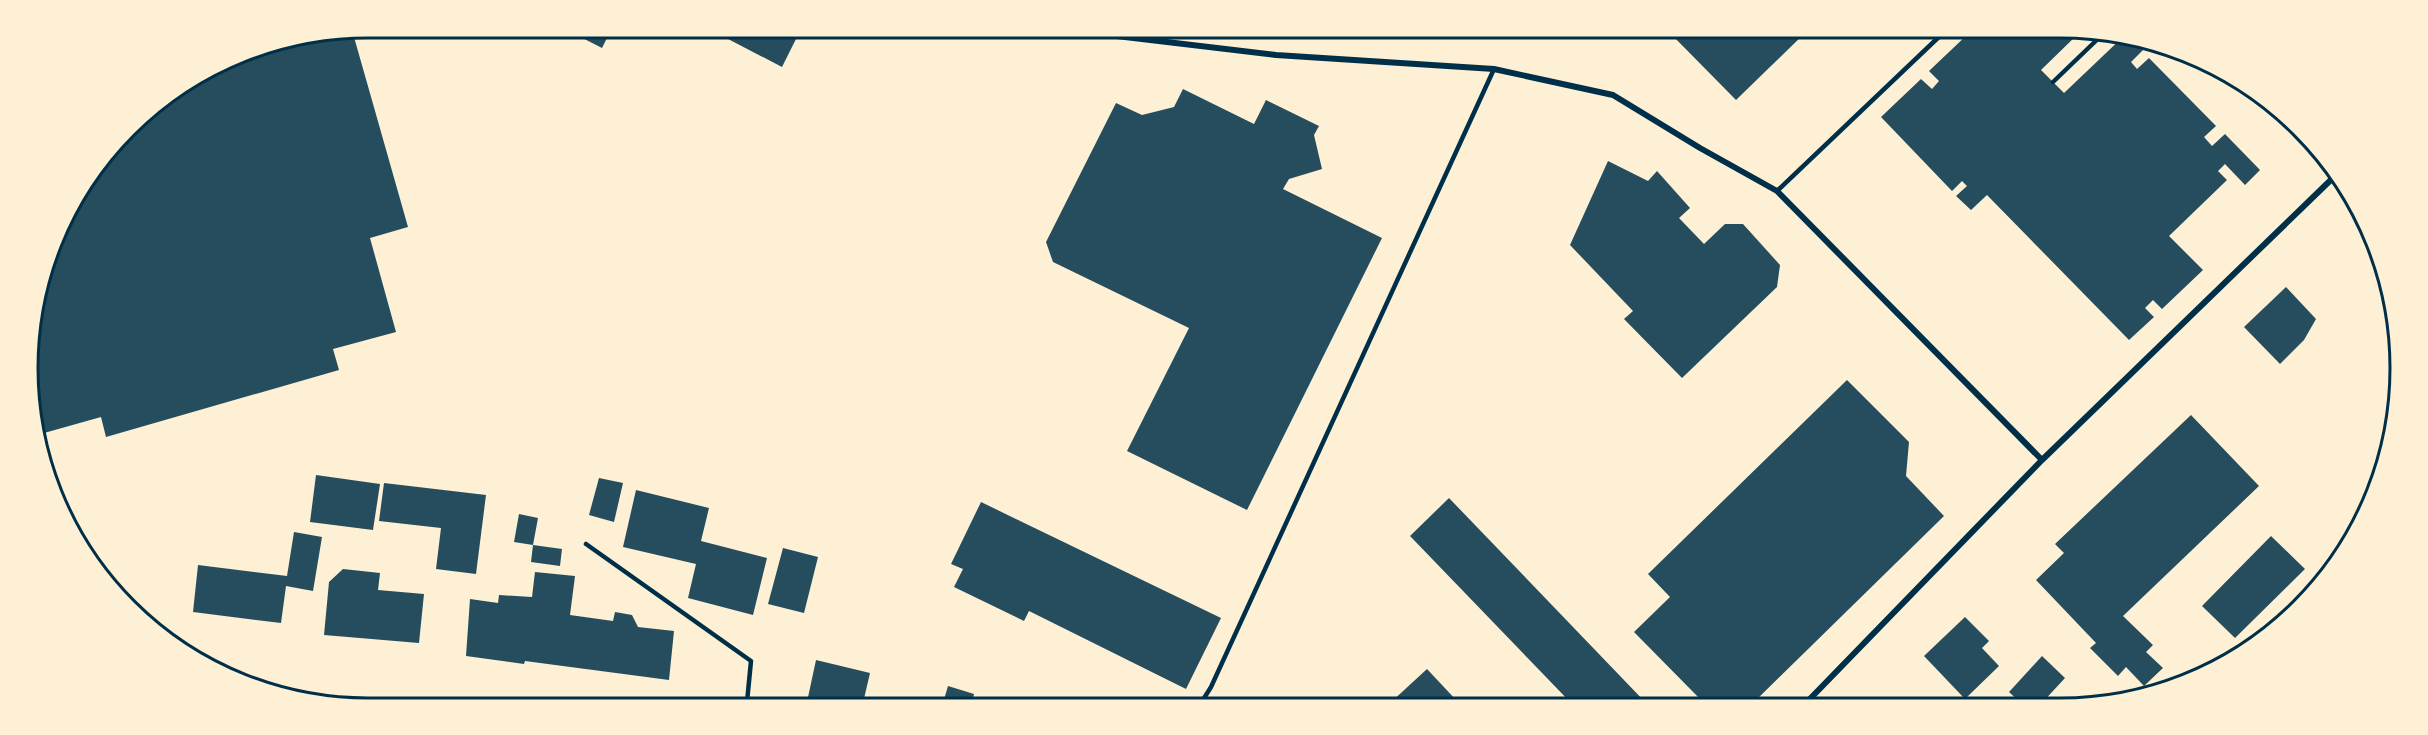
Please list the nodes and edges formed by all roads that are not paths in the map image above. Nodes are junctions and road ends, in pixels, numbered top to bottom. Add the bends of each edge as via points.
1 (1133, 38) edge
2 (1938, 38) edge
3 (2097, 39) edge
4 (1494, 69) junction
5 (2053, 82) dead end
6 (2331, 179) edge
7 (1777, 191) junction
8 (2042, 460) junction
9 (586, 543) dead end
10 (747, 698) edge
11 (1204, 698) edge
12 (1811, 698) edge

1 - 4 street via 1276,55
2 - 7 lane
3 - 5 lane
4 - 7 street via 1613,95
4 - 11 lane
6 - 8 street
7 - 8 street
8 - 12 street
9 - 10 lane via 751,661

